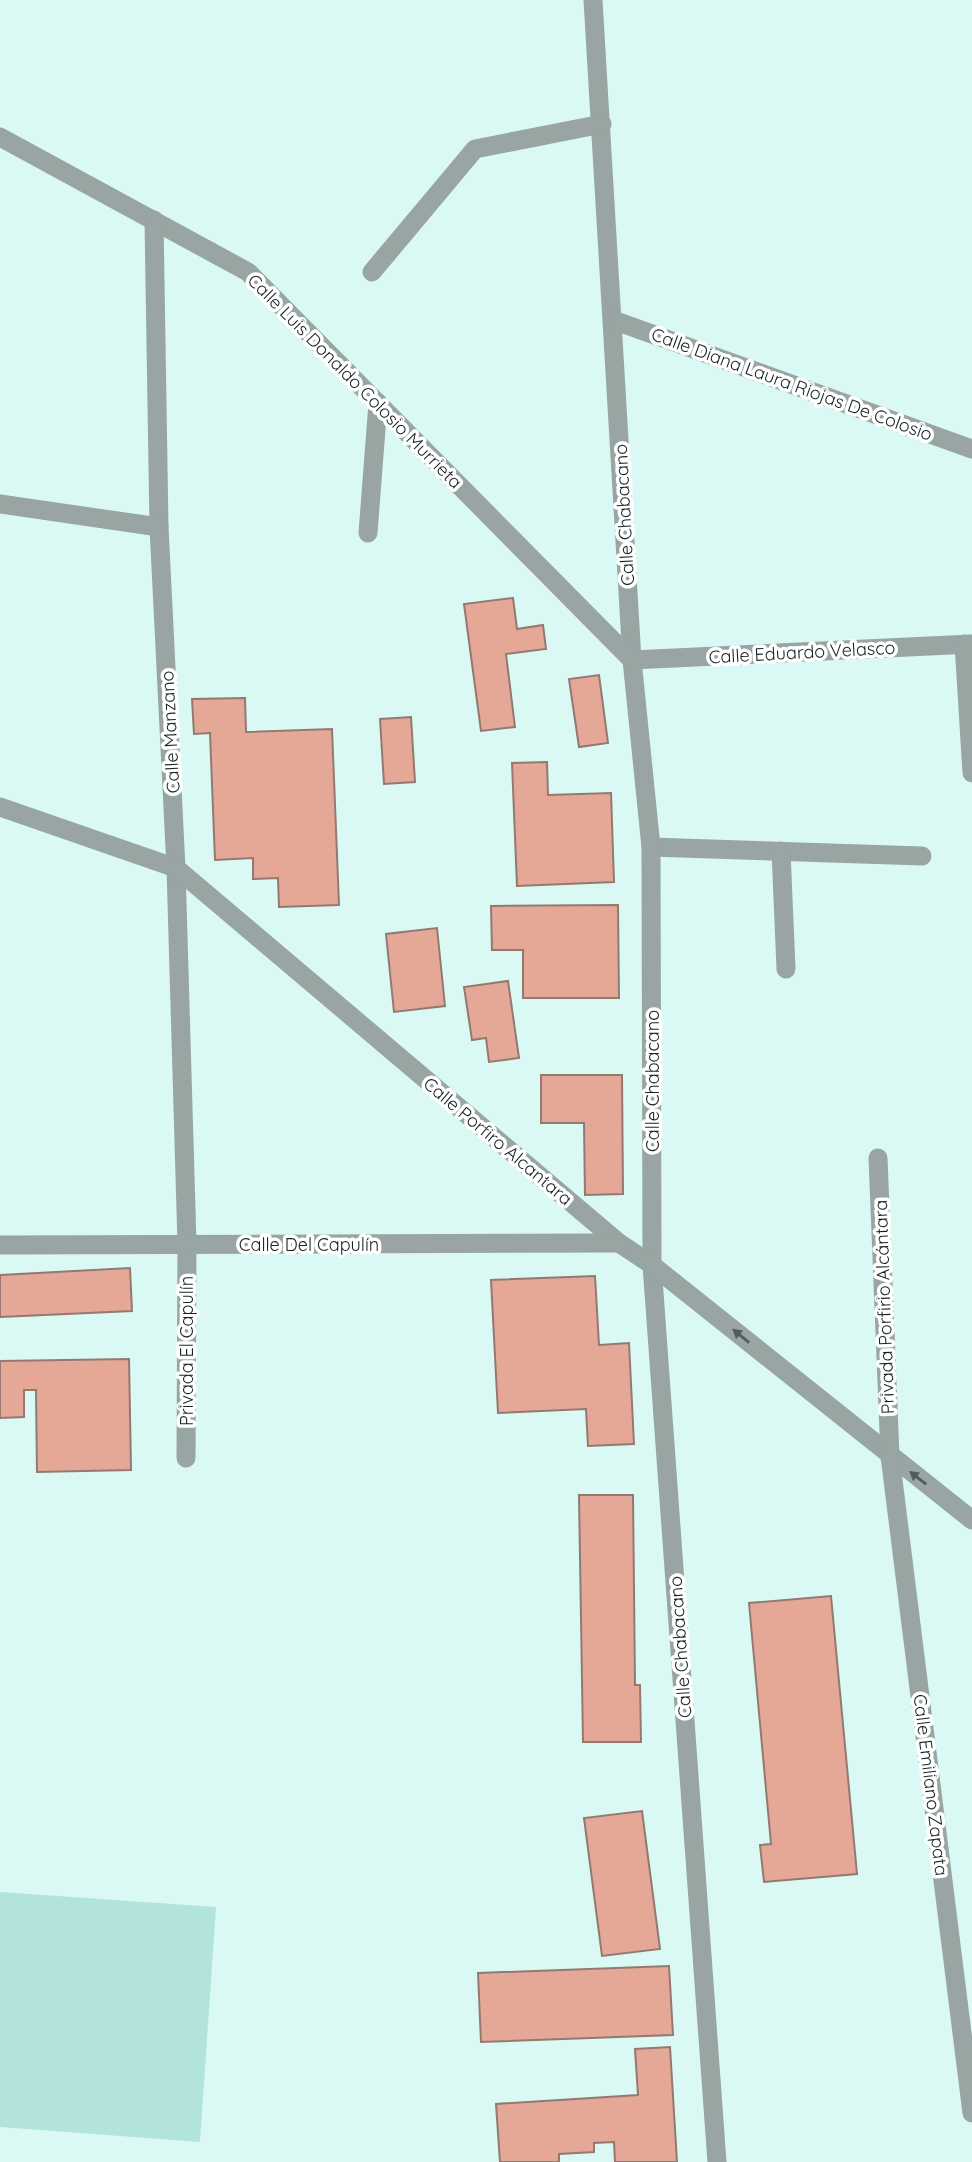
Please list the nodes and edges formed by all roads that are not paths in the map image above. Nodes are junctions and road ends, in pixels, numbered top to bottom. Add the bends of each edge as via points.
1 (593, 0) edge
2 (601, 124) junction
3 (0, 137) edge
4 (154, 220) junction
5 (372, 272) dead end
6 (613, 320) junction
7 (378, 402) junction
8 (972, 449) edge
9 (0, 504) edge
10 (159, 527) junction
11 (368, 533) dead end
12 (968, 644) edge
13 (632, 660) junction
14 (972, 773) edge
15 (0, 807) edge
16 (651, 847) junction
17 (781, 851) junction
18 (922, 856) dead end
19 (176, 868) junction
20 (786, 969) dead end
21 (878, 1158) dead end
22 (619, 1243) junction
23 (187, 1244) junction
24 (0, 1245) edge
25 (652, 1265) junction
26 (890, 1456) junction
27 (186, 1458) dead end
28 (972, 1520) edge
29 (972, 2110) edge
30 (717, 2162) edge

1 - 2 street, Calle Chabacano
2 - 5 street via 475,149
2 - 6 street, Calle Chabacano
3 - 4 street, Calle Luis Donaldo Colosio Murrieta
4 - 7 street, Calle Luis Donaldo Colosio Murrieta via 248,272
4 - 10 street, Calle Manzano
6 - 8 street, Calle Diana Laura Riojas De Colosio
6 - 13 street, Calle Chabacano
7 - 11 street
7 - 13 street, Calle Luis Donaldo Colosio Murrieta
9 - 10 street
10 - 19 street, Calle Manzano
12 - 13 street, Calle Eduardo Velasco
12 - 14 street
13 - 16 street, Calle Chabacano
15 - 19 street, Calle Porfiro Alcantara
16 - 17 street
16 - 25 street, Calle Chabacano
17 - 18 street
17 - 20 street
19 - 22 street, Calle Porfiro Alcantara
19 - 23 street, Calle Manzano
21 - 26 street, Privada Porfirio Alcántara
22 - 23 street, Calle Del Capulín
22 - 25 street, Calle Porfiro Alcantara
23 - 24 street, Calle Del Capulín
23 - 27 street, Privada El Capulín
26 -> 25 street, Calle Porfiro Alcantara
25 - 30 street, Calle Chabacano
28 -> 26 street, Calle Porfiro Alcantara
26 - 29 street, Calle Emiliano Zapata

